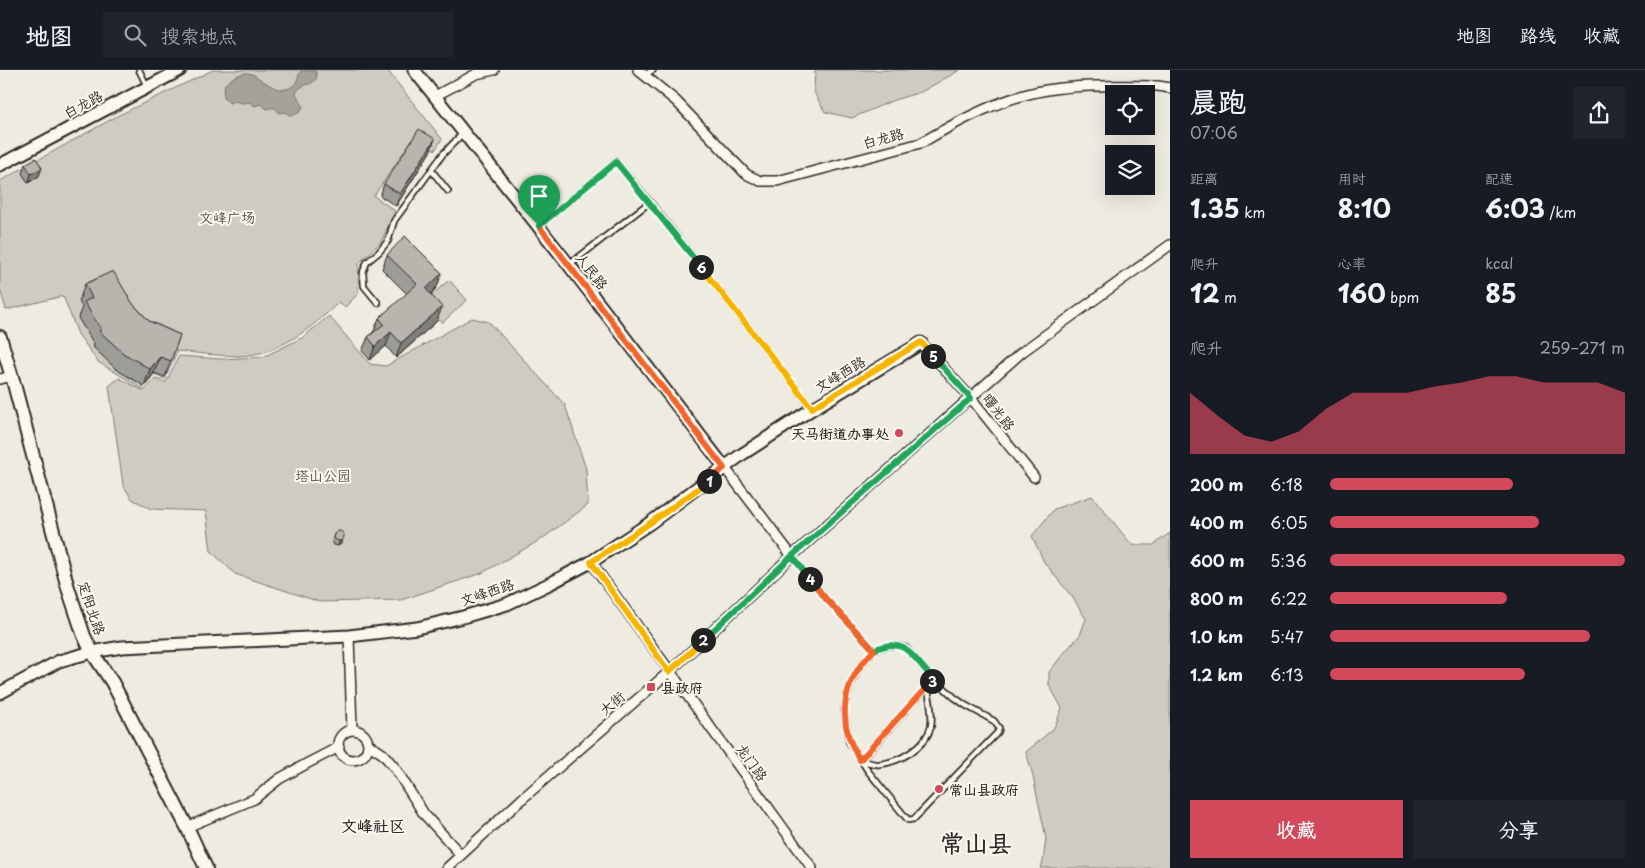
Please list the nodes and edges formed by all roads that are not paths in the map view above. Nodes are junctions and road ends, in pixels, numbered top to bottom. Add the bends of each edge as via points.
1 (139, 70) edge
2 (180, 70) edge
3 (414, 70) edge
4 (494, 70) edge
5 (653, 70) edge
6 (641, 72) edge
7 (148, 88) junction
8 (1170, 88) edge
9 (435, 96) junction
10 (464, 132) junction
11 (0, 165) edge
12 (432, 171) junction
13 (448, 191) dead end
14 (650, 202) junction
15 (539, 226) junction
16 (1170, 245) edge
17 (569, 265) junction
18 (378, 303) dead end
19 (0, 337) edge
20 (921, 342) joint
21 (6, 378) edge
22 (971, 398) junction
23 (812, 408) junction
24 (724, 468) junction
25 (1034, 477) dead end
26 (792, 556) junction
27 (591, 562) junction
28 (349, 636) junction
29 (874, 650) junction
30 (92, 652) junction
31 (669, 672) junction
32 (934, 679) junction
33 (927, 686) junction
34 (0, 693) edge
35 (352, 730) junction
36 (368, 744) junction
37 (339, 747) junction
38 (860, 760) junction
39 (187, 827) junction
40 (461, 855) junction
41 (206, 868) edge
42 (447, 868) edge
43 (812, 868) edge

1 - 7 lane
2 - 7 street, 白龙路
3 - 9 street, 人民路
4 - 9 street via 476,74
5 - 6 lane
6 - 8 street, 白龙路 via 676,100 746,174 760,181 777,181 921,143 1006,100 1047,90 1082,86
7 - 11 street, 白龙路
9 - 10 street, 人民路
10 - 12 lane
10 - 15 street, 人民路
12 - 13 lane
12 - 18 lane via 394,221 388,241 367,262 363,272 364,286
14 - 15 lane via 616,162
14 - 17 lane
14 - 23 lane
15 - 17 street, 人民路
16 - 22 street, 大街 via 1022,352
17 - 24 street, 人民路
19 - 21 main road, 定阳北路
20 - 22 street, 曙光路
20 - 23 street, 文峰西路
21 - 30 main road, 定阳北路 via 68,588
22 - 25 street, 曙光路
22 - 26 street, 大街
23 - 24 street, 文峰西路
24 - 26 street
24 - 27 street, 文峰西路
26 - 29 lane via 826,599
26 - 31 street, 大街
27 - 28 street, 文峰西路 via 507,604 417,628
27 - 31 street, 龙门路
28 - 30 street, 文峰西路 via 122,647
28 - 35 street
29 - 32 lane via 888,646 906,648
29 - 38 lane via 859,668 844,710 849,742
30 - 34 street, 文峰西路 via 60,661
30 - 39 main road, 定阳北路 via 112,682
31 - 40 street, 大街
31 - 43 street, 龙门路
32 - 33 lane
32 - 38 lane via 966,705 994,721 998,732 910,820
33 - 38 lane
33 - 38 lane via 931,721 927,736 911,753 890,762 878,764
35 - 36 street via 362,732
35 - 37 street via 344,734
36 - 37 street via 362,757 352,759 344,756
36 - 40 street via 395,768 424,814
37 - 39 street via 280,779 254,799
39 - 41 main road, 定阳北路
40 - 42 street, 大街

